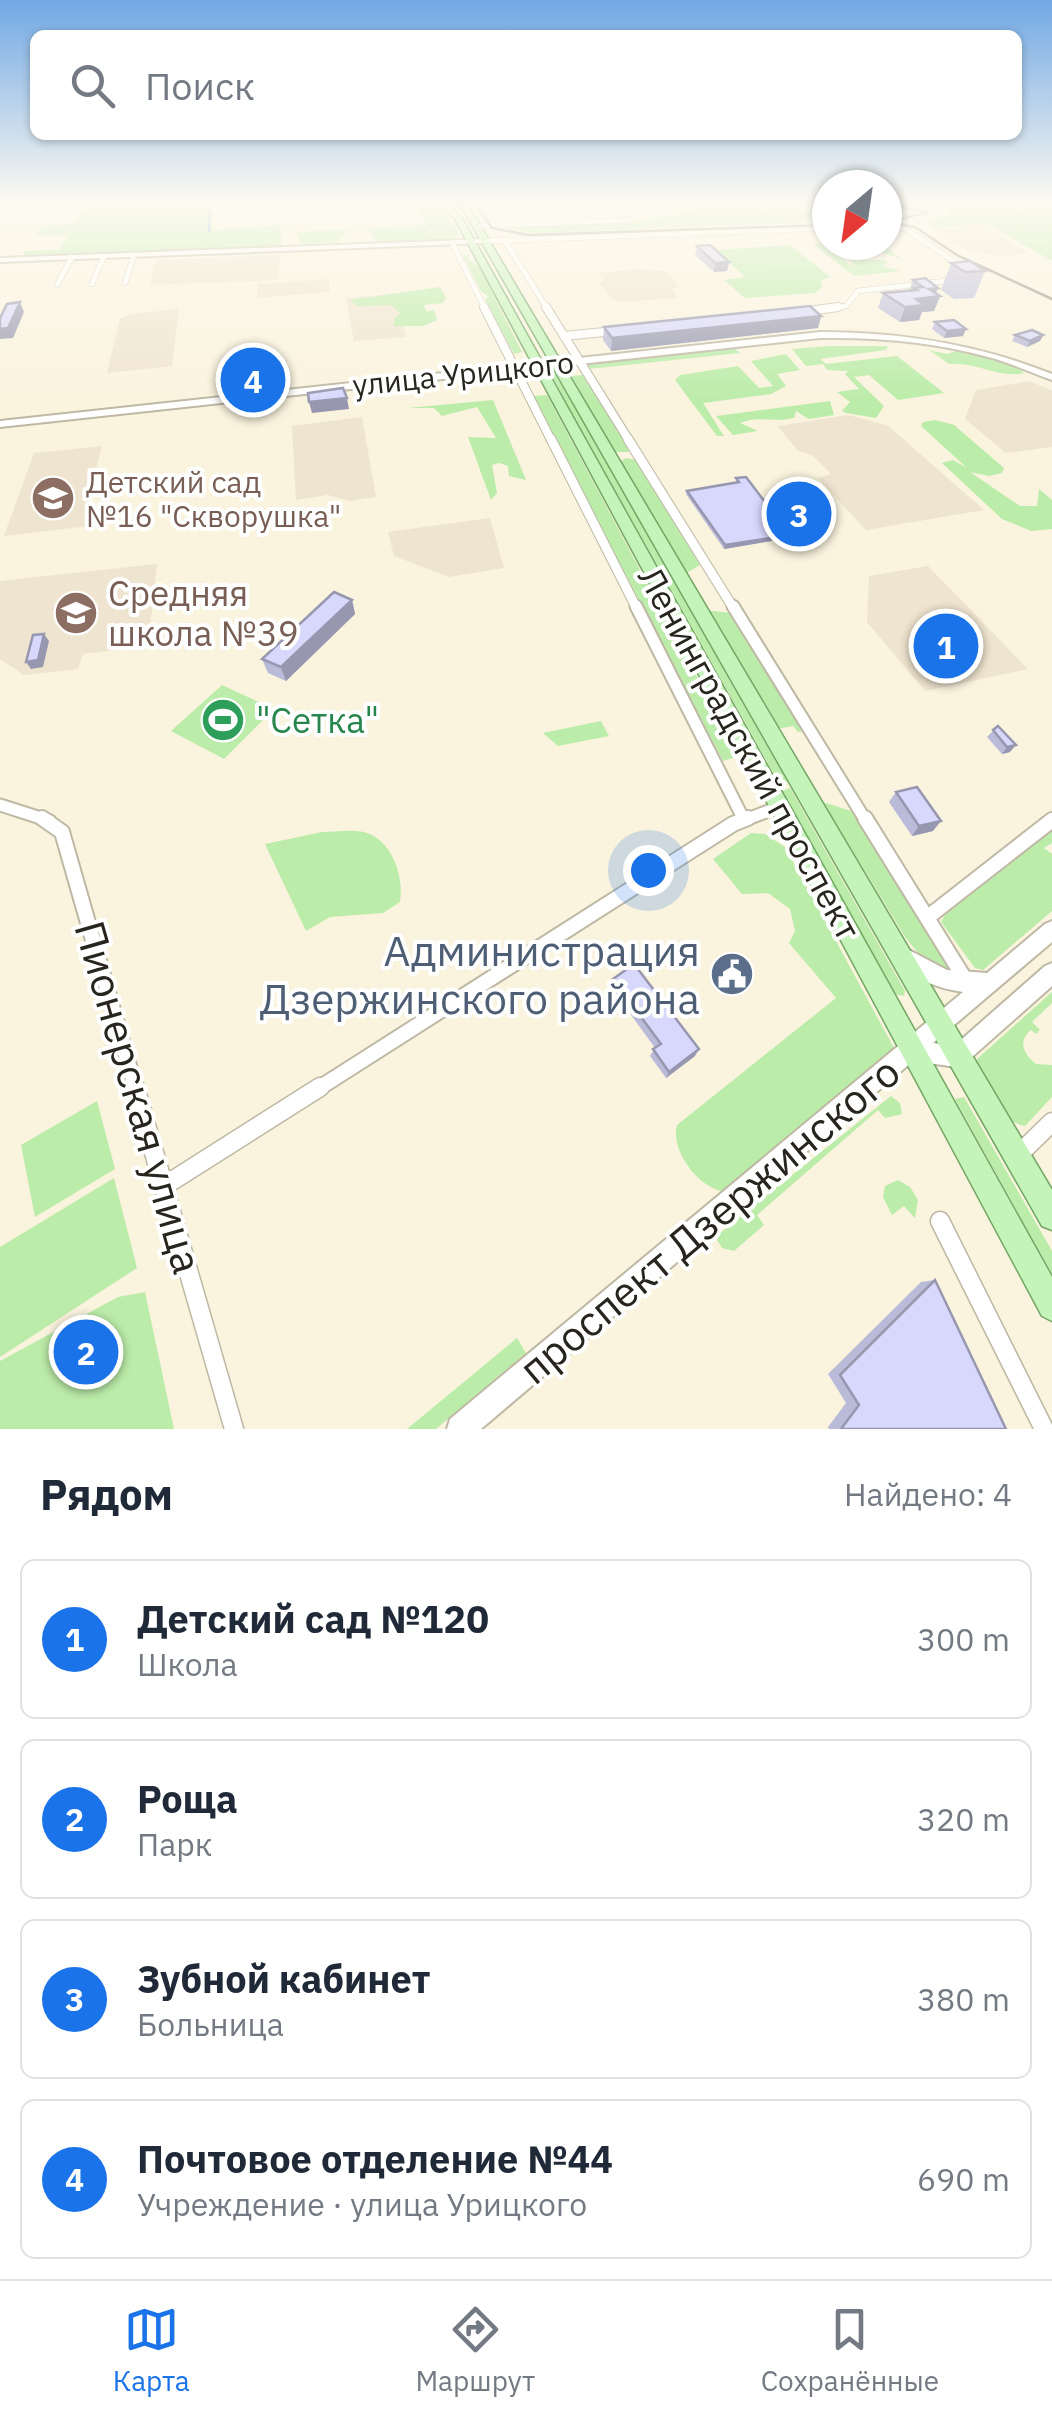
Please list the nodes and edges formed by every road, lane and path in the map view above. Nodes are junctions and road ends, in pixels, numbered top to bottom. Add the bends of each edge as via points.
1 (65, 271) edge
2 (98, 271) edge
3 (129, 271) edge
4 (466, 271) edge
5 (488, 271) edge
6 (500, 271) edge
7 (523, 271) edge
8 (966, 271) edge
9 (92, 284) dead end
10 (125, 284) dead end
11 (57, 286) dead end
12 (800, 312) edge
13 (632, 329) edge
14 (564, 336) junction
15 (579, 360) junction
16 (547, 364) junction
17 (516, 367) junction
18 (1052, 377) edge
19 (0, 424) edge
20 (0, 805) edge
21 (779, 807) junction
22 (743, 818) junction
23 (1052, 820) edge
24 (928, 917) junction
25 (1052, 930) edge
26 (894, 947) junction
27 (1052, 973) edge
28 (991, 982) junction
29 (968, 985) junction
30 (940, 1026) junction
31 (911, 1050) junction
32 (958, 1057) junction
33 (1052, 1122) edge
34 (1017, 1156) junction
35 (164, 1186) junction
36 (1052, 1216) edge
37 (940, 1221) dead end
38 (1052, 1306) edge
39 (229, 1427) edge
40 (460, 1429) edge
41 (1044, 1429) edge

1 - 11 street
2 - 9 street
3 - 10 street
4 - 17 street
5 - 16 main road, Ленинградский проспект
6 - 16 main road, Ленинградский проспект
7 - 14 street
8 - 12 street via 974,276 858,291 841,308
13 - 14 street, улица Урицкого
14 - 15 street
15 - 16 street, улица Урицкого
15 - 18 street, улица Урицкого via 878,335 999,357
15 - 24 street
16 - 17 street, улица Урицкого
16 - 21 main road, Ленинградский проспект
16 - 26 main road, Ленинградский проспект
17 - 19 street, улица Урицкого
17 - 22 street
20 - 35 street, Пионерская улица via 50,821 62,832
21 - 22 street
21 - 31 main road, Ленинградский проспект
22 - 35 street
23 - 24 street
24 - 29 street
25 - 28 street, проспект Дзержинского
26 - 29 street via 939,978
26 - 30 main road, Ленинградский проспект
27 - 32 street
28 - 29 street
28 - 30 street, проспект Дзержинского
30 - 31 street, проспект Дзержинского
30 - 32 main road, Ленинградский проспект
31 - 32 street, проспект Дзержинского
31 - 38 main road, Ленинградский проспект
31 - 40 street, проспект Дзержинского
32 - 34 main road, Ленинградский проспект
33 - 34 street
34 - 36 main road, Ленинградский проспект
35 - 39 street, Пионерская улица
37 - 41 street

